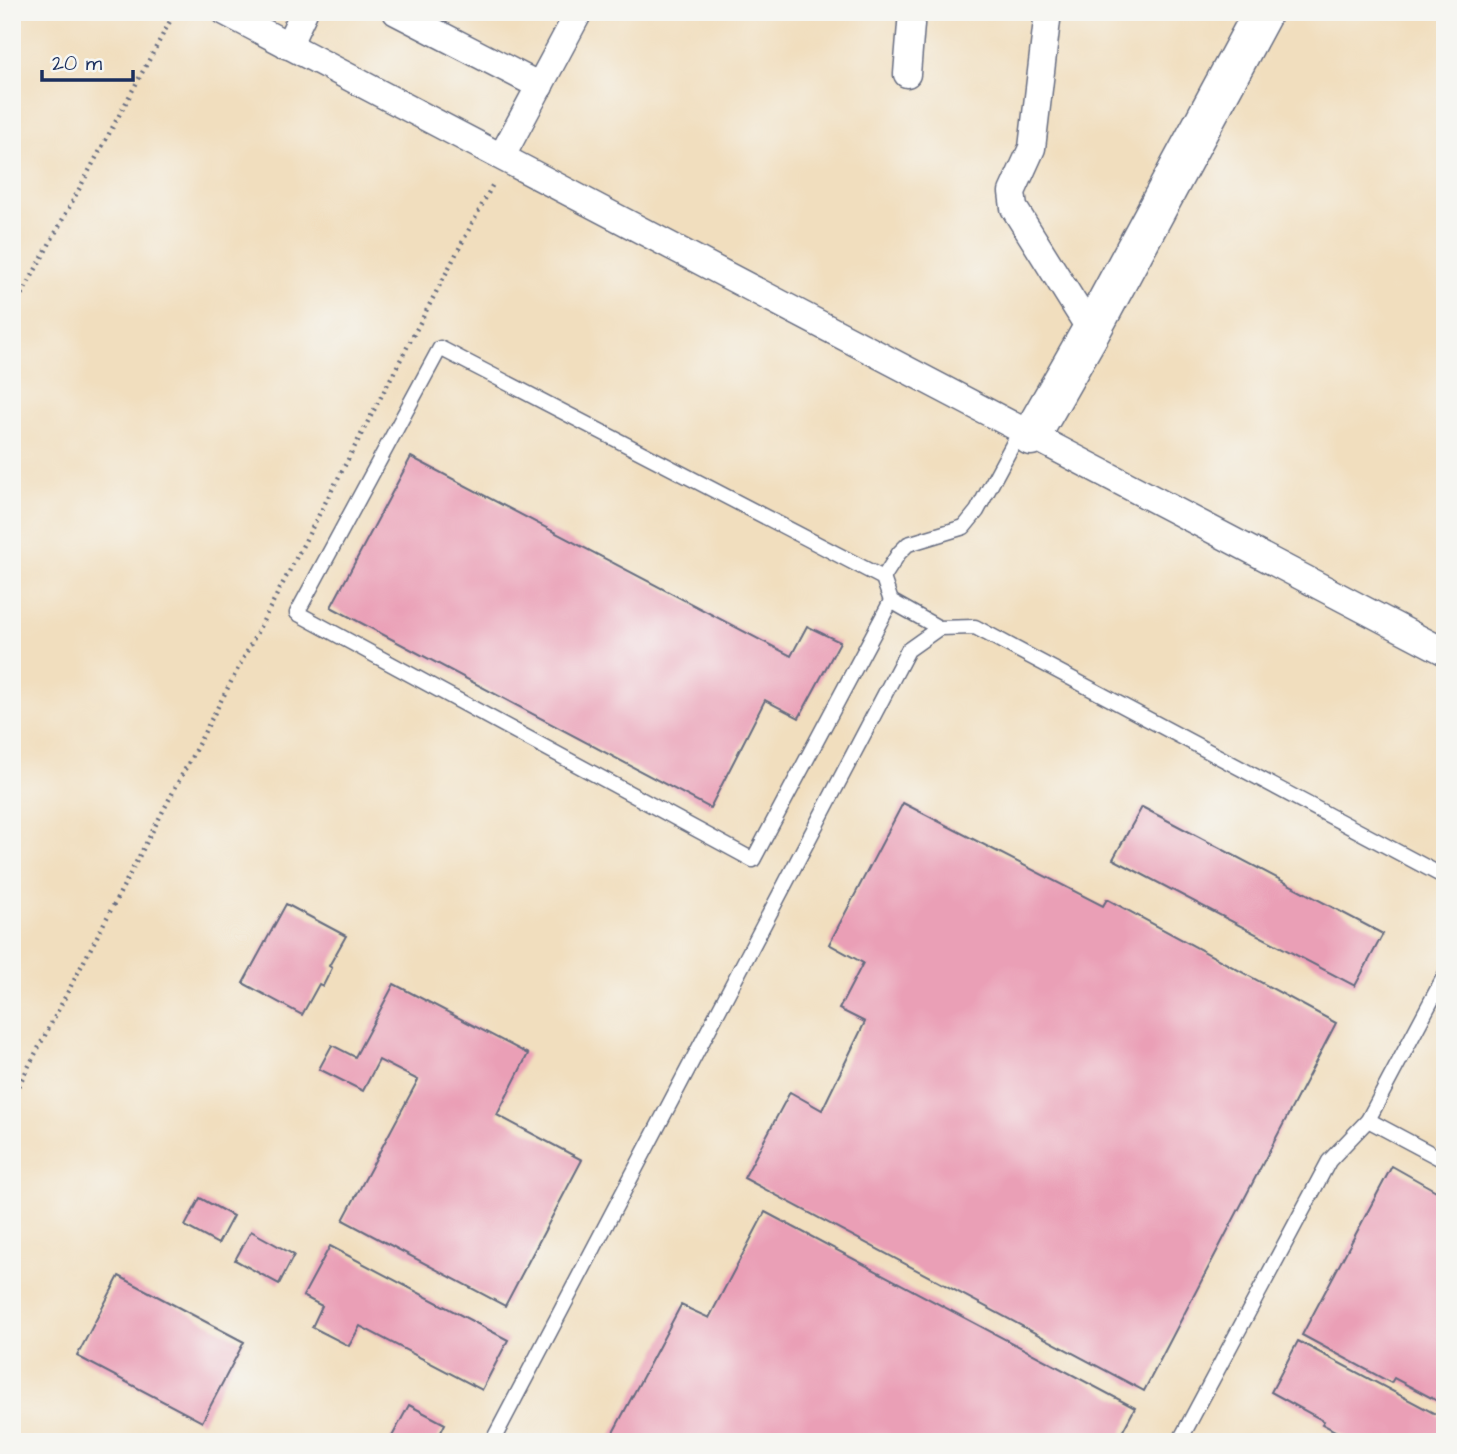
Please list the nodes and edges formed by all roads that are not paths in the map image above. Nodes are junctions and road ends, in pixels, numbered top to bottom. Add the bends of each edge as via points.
1 (225, 12) edge
2 (304, 12) edge
3 (396, 12) edge
4 (579, 12) edge
5 (912, 12) edge
6 (1048, 12) edge
7 (1263, 12) edge
8 (288, 46) junction
9 (907, 74) dead end
10 (540, 86) junction
11 (504, 158) junction
12 (1091, 331) junction
13 (1026, 433) junction
14 (883, 578) junction
15 (891, 601) junction
16 (939, 628) junction
17 (1445, 652) edge
18 (1445, 879) edge
19 (1445, 975) edge
20 (1368, 1120) junction
21 (1445, 1161) edge
22 (492, 1442) edge
23 (1180, 1442) edge

1 - 8 street
2 - 8 street
3 - 10 street
4 - 10 street
5 - 9 street
6 - 12 street via 1032,148 1012,192 1014,208
7 - 12 street
8 - 11 street
10 - 11 street
11 - 13 street
12 - 13 street
13 - 14 lane via 964,527 908,544
13 - 17 street
14 - 15 lane
14 - 15 lane via 440,348 297,613 753,860
15 - 16 lane
16 - 18 lane via 975,627
16 - 22 lane via 908,650
19 - 20 lane
20 - 21 lane
20 - 23 lane via 1329,1161

